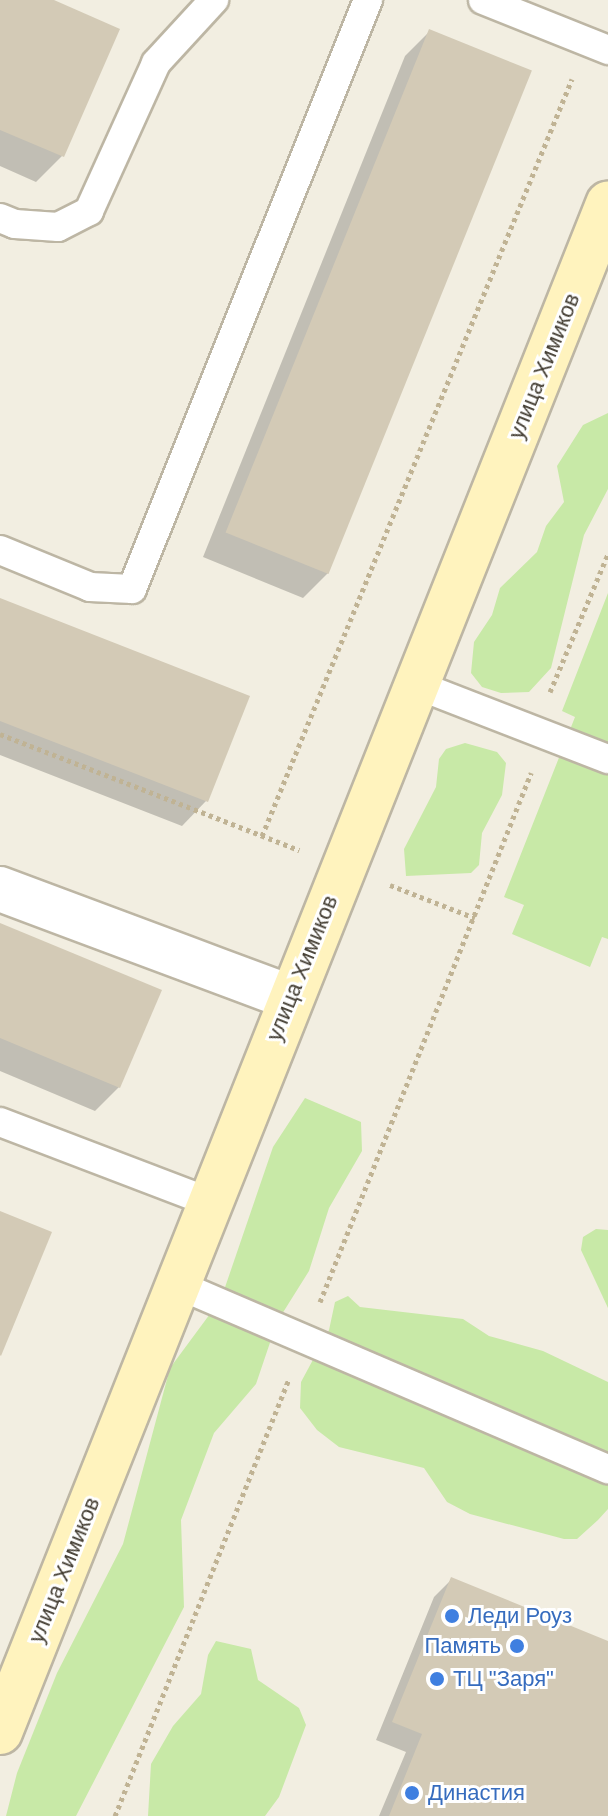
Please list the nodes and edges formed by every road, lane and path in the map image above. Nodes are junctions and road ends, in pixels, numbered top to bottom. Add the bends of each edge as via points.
1 (214, 0) edge
2 (368, 0) edge
3 (483, 0) edge
4 (598, 46) edge
5 (608, 204) edge
6 (0, 218) edge
7 (0, 550) edge
8 (608, 554) edge
9 (417, 685) junction
10 (540, 732) junction
11 (0, 734) edge
12 (608, 759) edge
13 (262, 836) junction
14 (344, 868) junction
15 (0, 889) edge
16 (475, 918) junction
17 (289, 997) junction
18 (0, 1122) edge
19 (209, 1202) junction
20 (178, 1285) junction
21 (306, 1337) junction
22 (608, 1469) edge
23 (0, 1732) edge
24 (115, 1816) edge

1 - 6 lane via 156,63 89,211 58,227
2 - 7 lane via 132,589 90,587
3 - 4 lane
4 - 13 path
5 - 9 street, улица Химиков
8 - 10 path
9 - 10 lane
9 - 14 street, улица Химиков
10 - 12 lane
10 - 16 path
11 - 13 path
13 - 14 path
14 - 16 path
14 - 17 street, улица Химиков
15 - 17 street
16 - 21 path
17 - 19 street, улица Химиков
18 - 19 lane
19 - 20 street, улица Химиков
20 - 21 lane
20 - 23 street, улица Химиков
21 - 22 lane
21 - 24 path

